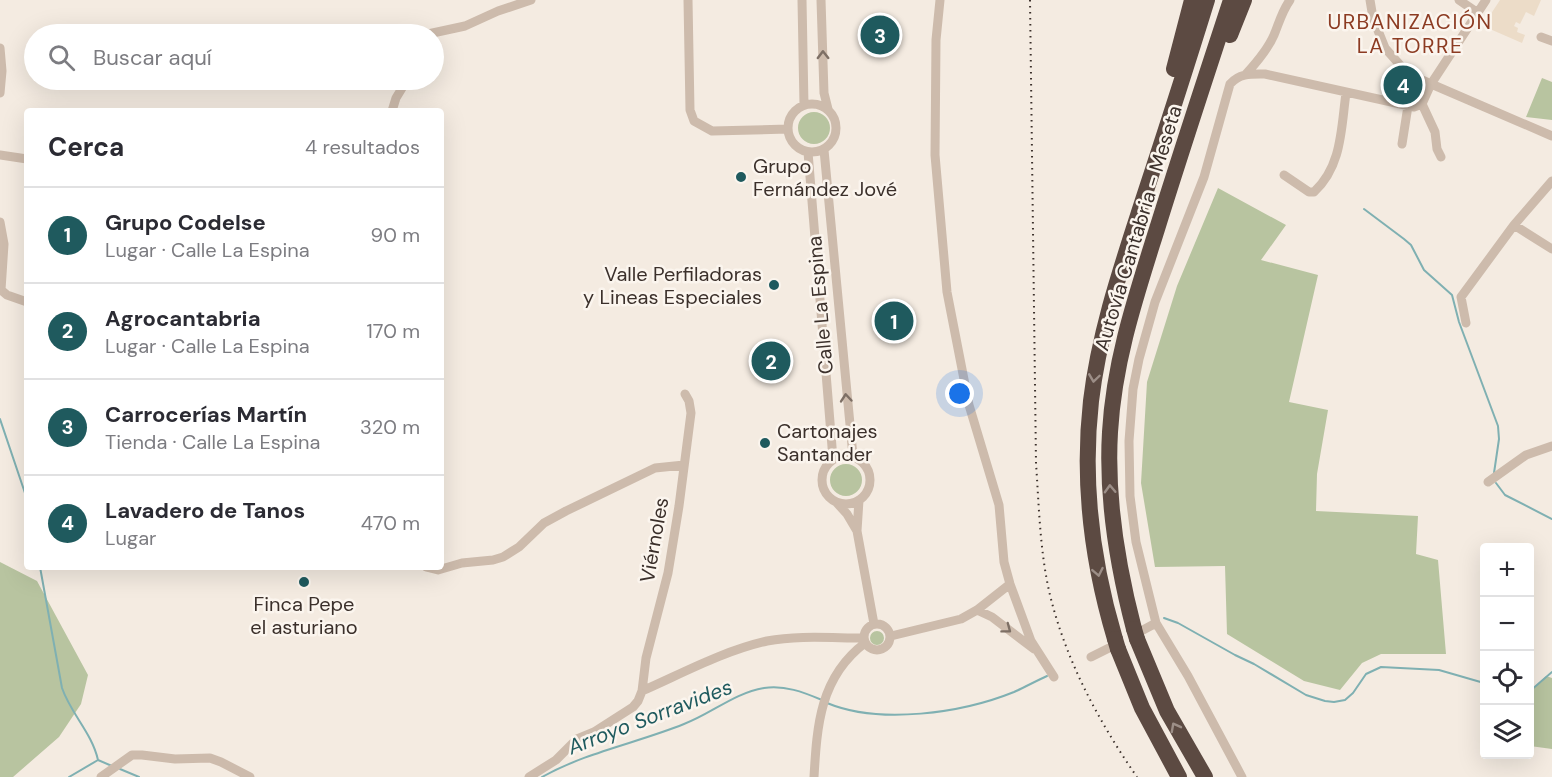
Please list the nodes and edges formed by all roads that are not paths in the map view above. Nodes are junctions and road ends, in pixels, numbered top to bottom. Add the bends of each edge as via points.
1 (531, 0) edge
2 (688, 0) edge
3 (802, 0) edge
4 (821, 0) edge
5 (940, 0) edge
6 (1192, 0) edge
7 (1207, 0) edge
8 (1231, 0) edge
9 (1244, 0) edge
10 (1290, 0) edge
11 (1370, 0) edge
12 (1459, 0) edge
13 (1486, 0) edge
14 (1478, 13) junction
15 (444, 31) edge
16 (1541, 37) dead end
17 (1552, 41) edge
18 (0, 48) edge
19 (1246, 74) junction
20 (1431, 84) junction
21 (401, 90) edge
22 (0, 93) edge
23 (1346, 93) junction
24 (1422, 104) junction
25 (804, 105) junction
26 (1408, 106) junction
27 (393, 108) edge
28 (828, 109) junction
29 (788, 129) junction
30 (1552, 136) edge
31 (1402, 144) dead end
32 (824, 150) junction
33 (808, 152) junction
34 (0, 155) edge
35 (1441, 157) dead end
36 (24, 159) edge
37 (1284, 175) dead end
38 (1552, 181) edge
39 (0, 222) edge
40 (1514, 225) junction
41 (1156, 230) junction
42 (1552, 249) edge
43 (24, 301) edge
44 (1466, 323) dead end
45 (1102, 336) junction
46 (685, 394) dead end
47 (1552, 446) edge
48 (853, 456) junction
49 (833, 459) junction
50 (684, 465) junction
51 (1488, 482) dead end
52 (860, 500) junction
53 (837, 503) junction
54 (857, 531) junction
55 (444, 568) edge
56 (1010, 584) junction
57 (977, 610) junction
58 (1156, 623) junction
59 (874, 624) junction
60 (1138, 632) junction
61 (891, 636) junction
62 (865, 641) junction
63 (1114, 645) junction
64 (1036, 650) junction
65 (1091, 657) dead end
66 (1054, 677) dead end
67 (642, 691) junction
68 (101, 777) edge
69 (250, 777) edge
70 (528, 777) edge
71 (814, 777) edge
72 (1179, 777) edge
73 (1205, 777) edge
74 (1242, 777) edge

1 - 15 street
2 - 29 street via 690,110 694,122 712,131
3 - 25 street
28 -> 4 street
5 - 56 street via 935,155 947,292 969,405 999,505
6 - 45 highway via 1106,303
7 - 45 highway, Autovía Cantabria - Meseta
8 - 41 highway, Autovía Cantabria - Meseta
9 - 41 highway
10 - 19 street via 1273,37
11 - 20 street via 1386,48 1408,74
12 - 14 street
13 - 14 street
14 - 20 street
16 - 17 street
18 - 22 street
19 - 23 street via 1265,74
19 - 58 street via 1230,84 1204,177 1155,303 1133,388 1130,496 1136,542
20 - 24 street
20 - 30 street
21 - 27 street
23 - 26 street
23 - 37 street via 1337,154 1329,175 1314,192
24 - 26 street
24 - 35 street
25 - 28 street
25 - 29 street via 792,114
26 - 31 street
28 - 32 street via 836,129 833,141
29 - 33 street via 794,144
32 - 33 street
48 -> 32 street, Calle La Espina
33 - 49 street, Calle La Espina
34 - 36 street
38 - 40 street
39 - 43 street via 4,244 1,290
40 - 42 street
40 - 44 street via 1461,297
60 -> 41 highway, Autovía Cantabria - Meseta via 1120,575 1114,535 1110,431 1126,328
45 -> 63 highway, Autovía Cantabria - Meseta via 1090,412 1089,495 1096,565
46 - 50 street, Viérnoles via 691,413
47 - 51 street via 1521,459
48 - 49 street
48 - 52 street, Calle La Espina via 866,465 870,480
49 - 53 street, Calle La Espina via 823,470 822,486
50 - 55 street via 655,468 566,511 544,523 503,557
50 - 67 street, Viérnoles via 668,573 646,658
52 - 53 street
52 - 54 street, Calle La Espina
53 - 54 street, Calle La Espina
54 - 59 street, Calle La Espina
56 - 57 street
56 - 64 street
57 - 61 street via 961,619
57 -> 64 street
58 - 60 street
58 - 74 street
59 - 61 street via 885,626
59 - 62 street via 866,630
73 -> 60 highway, Autovía Cantabria - Meseta via 1167,711
61 - 62 street via 881,650 872,649
62 - 67 street via 769,641 736,649
62 - 71 street via 837,672 826,695 815,744
63 - 65 street
63 - 72 highway, Autovía Cantabria - Meseta
64 - 66 street
67 - 70 street via 633,707 578,739 543,770
68 - 69 street via 132,755 210,758

